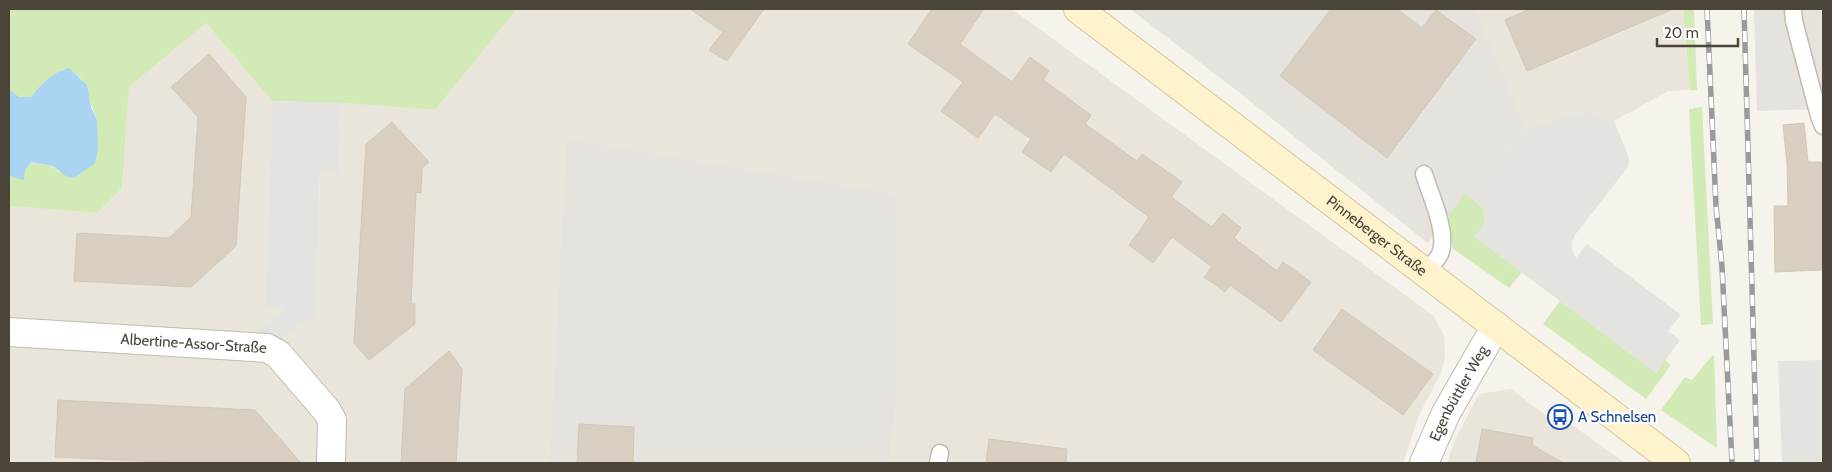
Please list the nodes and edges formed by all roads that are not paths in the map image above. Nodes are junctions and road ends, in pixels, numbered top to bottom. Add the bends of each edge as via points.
1 (1078, 9) edge
2 (1793, 9) edge
3 (1823, 126) edge
4 (1424, 174) dead end
5 (1425, 272) junction
6 (1496, 326) junction
7 (9, 332) edge
8 (331, 463) edge
9 (1424, 463) edge
10 (1676, 463) edge

1 - 5 main road, Pinneberger Straße
2 - 3 lane
4 - 5 lane via 1441,226 1442,242 1440,254
5 - 6 main road, Pinneberger Straße
6 - 9 street, Egenbüttler Weg via 1446,413
6 - 10 main road, Pinneberger Straße
7 - 8 street, Albertine-Assor-Straße via 267,348 278,354 327,411 332,420

